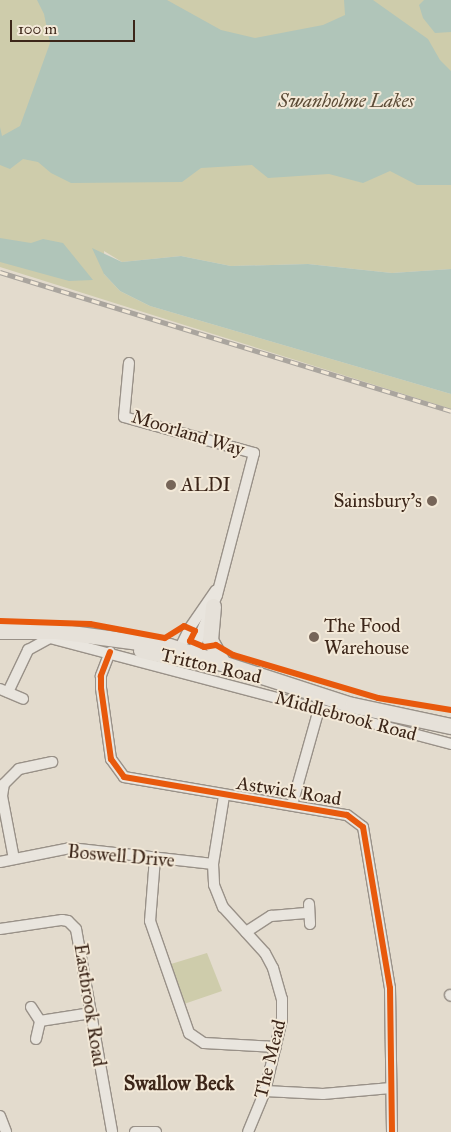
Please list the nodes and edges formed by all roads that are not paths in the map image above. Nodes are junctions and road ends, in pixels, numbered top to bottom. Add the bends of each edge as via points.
1 (129, 363) dead end
2 (219, 587) junction
3 (213, 606) junction
4 (0, 631) edge
5 (110, 652) junction
6 (184, 655) junction
7 (224, 665) junction
8 (4, 690) edge
9 (23, 699) dead end
10 (319, 709) junction
11 (451, 726) edge
12 (451, 744) edge
13 (52, 762) dead end
14 (224, 796) junction
15 (292, 805) junction
16 (155, 858) junction
17 (14, 859) junction
18 (0, 862) edge
19 (213, 864) junction
20 (309, 914) dead end
21 (0, 929) edge
22 (246, 932) junction
23 (31, 1006) dead end
24 (91, 1013) junction
25 (40, 1021) junction
26 (36, 1039) dead end
27 (276, 1047) junction
28 (391, 1088) junction
29 (265, 1091) junction
30 (0, 1116) edge
31 (6, 1132) edge
32 (112, 1132) edge
33 (135, 1132) edge
34 (156, 1132) edge
35 (248, 1132) edge
36 (392, 1132) edge

1 - 2 street, Moorland Way via 124,417 254,453
2 - 3 street, Moorland Way
2 - 6 street, Moorland Way via 208,600
3 - 6 street, Moorland Way
3 - 7 main road via 211,644
4 - 6 main road, Tritton Road via 56,631 132,643 152,642
5 - 8 street, Middlebrook Road via 46,639 25,654
5 - 10 street, Middlebrook Road
5 - 14 street, Astwick Road via 100,676 111,759 118,773 130,779
6 - 7 main road, Tritton Road
7 - 11 main road, Tritton Road via 352,704
8 - 9 street, Middlebrook Road
10 - 12 street, Middlebrook Road
10 - 15 street
13 - 17 street via 19,769 4,784 2,796
14 - 15 street, Astwick Road
14 - 19 street, The Mead
15 - 28 street, Astwick Road via 347,815 363,828 390,988
16 - 17 street, Boswell Drive via 70,848
16 - 19 street, Boswell Drive
16 - 27 street via 150,922 189,1033 204,1043
17 - 18 street, Boswell Drive
19 - 22 street, The Mead via 218,898
20 - 22 street via 271,916
21 - 24 street, Eastbrook Road via 62,920 73,924 79,935
22 - 27 street, The Mead via 273,968 282,999
23 - 25 street
24 - 25 street
24 - 32 street, Eastbrook Road
25 - 26 street
27 - 29 street, The Mead
28 - 29 street via 323,1094
28 - 36 street, Astwick Road
29 - 35 street, The Mead
30 - 31 street
33 - 34 street

